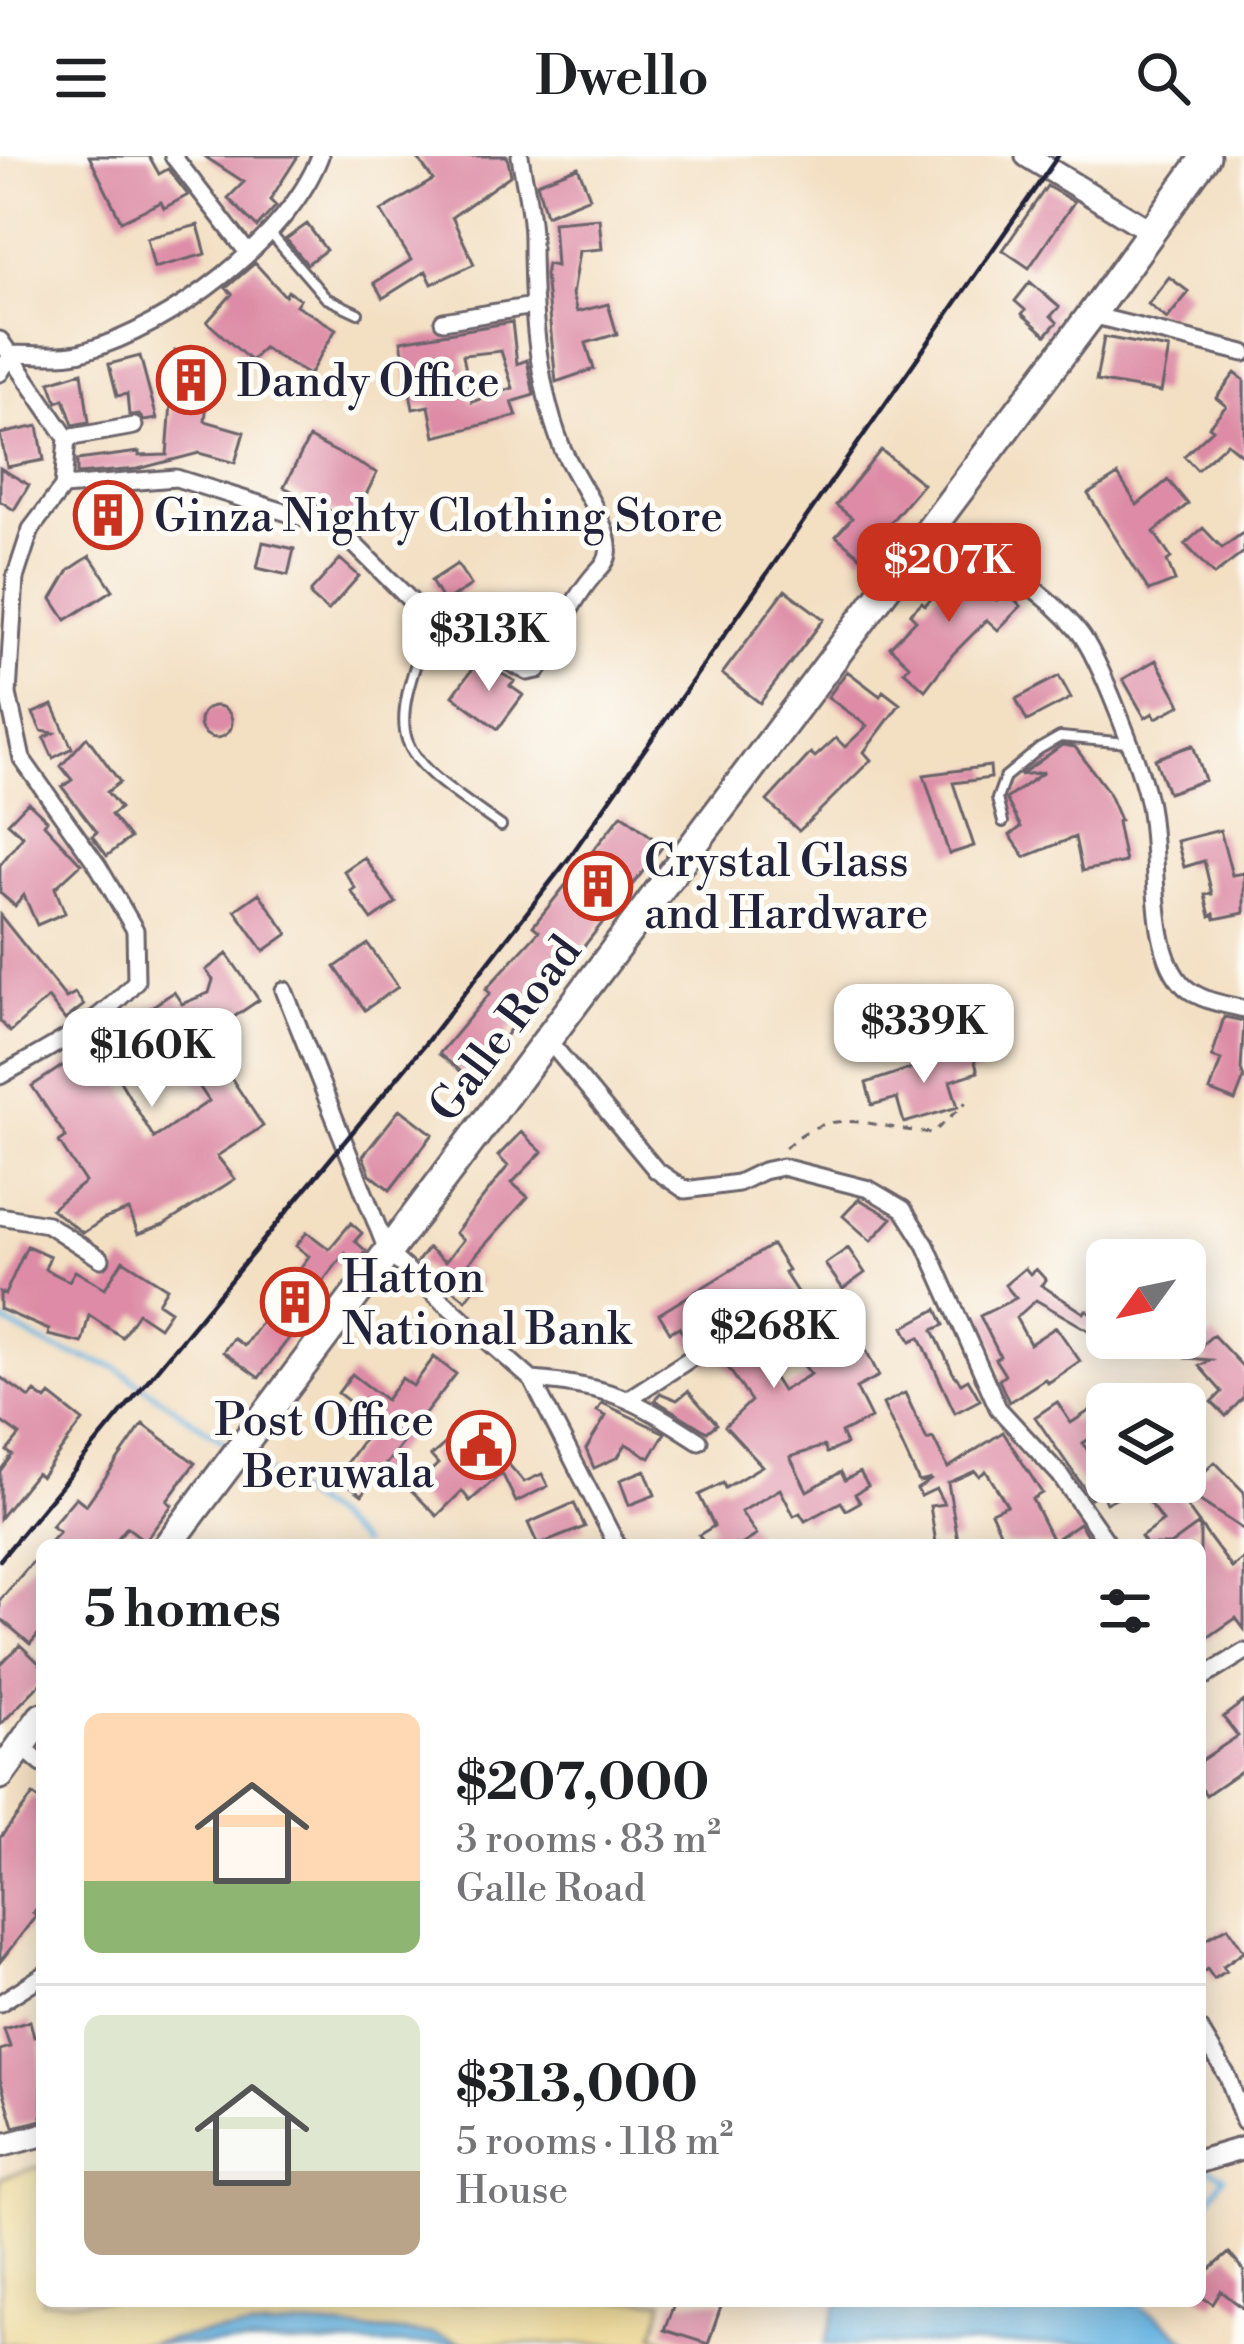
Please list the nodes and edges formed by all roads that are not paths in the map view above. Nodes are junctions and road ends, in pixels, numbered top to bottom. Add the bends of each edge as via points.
1 (173, 156) edge
2 (320, 156) edge
3 (520, 156) edge
4 (1028, 156) edge
5 (1205, 156) edge
6 (1149, 230) junction
7 (271, 235) junction
8 (248, 254) junction
9 (533, 306) junction
10 (358, 313) dead end
11 (1091, 315) junction
12 (443, 322) dead end
13 (0, 340) edge
14 (1244, 352) edge
15 (12, 354) junction
16 (0, 373) edge
17 (134, 426) dead end
18 (67, 438) junction
19 (64, 488) junction
20 (930, 529) junction
21 (431, 621) junction
22 (8, 735) edge
23 (1129, 743) junction
24 (1003, 821) dead end
25 (501, 826) dead end
26 (284, 990) dead end
27 (1244, 1010) edge
28 (548, 1040) junction
29 (0, 1076) edge
30 (0, 1216) edge
31 (388, 1253) junction
32 (100, 1259) dead end
33 (695, 1355) dead end
34 (532, 1380) junction
35 (631, 1397) junction
36 (699, 1441) dead end
37 (172, 1539) edge
38 (614, 1539) edge
39 (1105, 1539) edge
40 (1244, 1652) edge
41 (1206, 1674) edge
42 (32, 1755) edge
43 (0, 1775) edge
44 (36, 1980) edge
45 (0, 2003) edge
46 (1206, 2040) edge
47 (1244, 2122) edge
48 (36, 2137) edge
49 (0, 2146) edge
50 (1242, 2148) edge
51 (1206, 2159) edge

1 - 8 street
2 - 7 street
3 - 9 street
4 - 6 street
5 - 6 highway, Galle Road
6 - 11 highway, Galle Road
7 - 8 street
7 - 10 lane via 326,298
8 - 15 street via 163,319 82,353
9 - 12 street
9 - 21 street via 561,446 609,552 538,670
11 - 14 street
11 - 20 highway, Galle Road
13 - 15 street
15 - 16 street
15 - 18 street
17 - 18 street
18 - 19 street
19 - 21 street via 176,478 339,529
19 - 22 street via 31,529 15,578
20 - 23 street via 1038,589 1083,635
20 - 28 highway, Galle Road
21 - 25 lane via 402,730 428,775
22 - 29 street via 135,930 136,981 82,1028
23 - 24 lane via 1060,736 1040,748 1005,777 997,800
23 - 27 street via 1148,800 1167,956 1182,985
26 - 31 street
28 - 31 highway, Galle Road
28 - 39 street via 656,1170 685,1190 782,1167 869,1190 903,1209 998,1408
30 - 32 street via 47,1224
31 - 34 street
31 - 37 highway, Galle Road
33 - 35 street
34 - 35 street
34 - 38 street
35 - 36 street
40 - 41 street
42 - 43 highway
44 - 45 street
46 - 47 street
48 - 49 street
50 - 51 street

